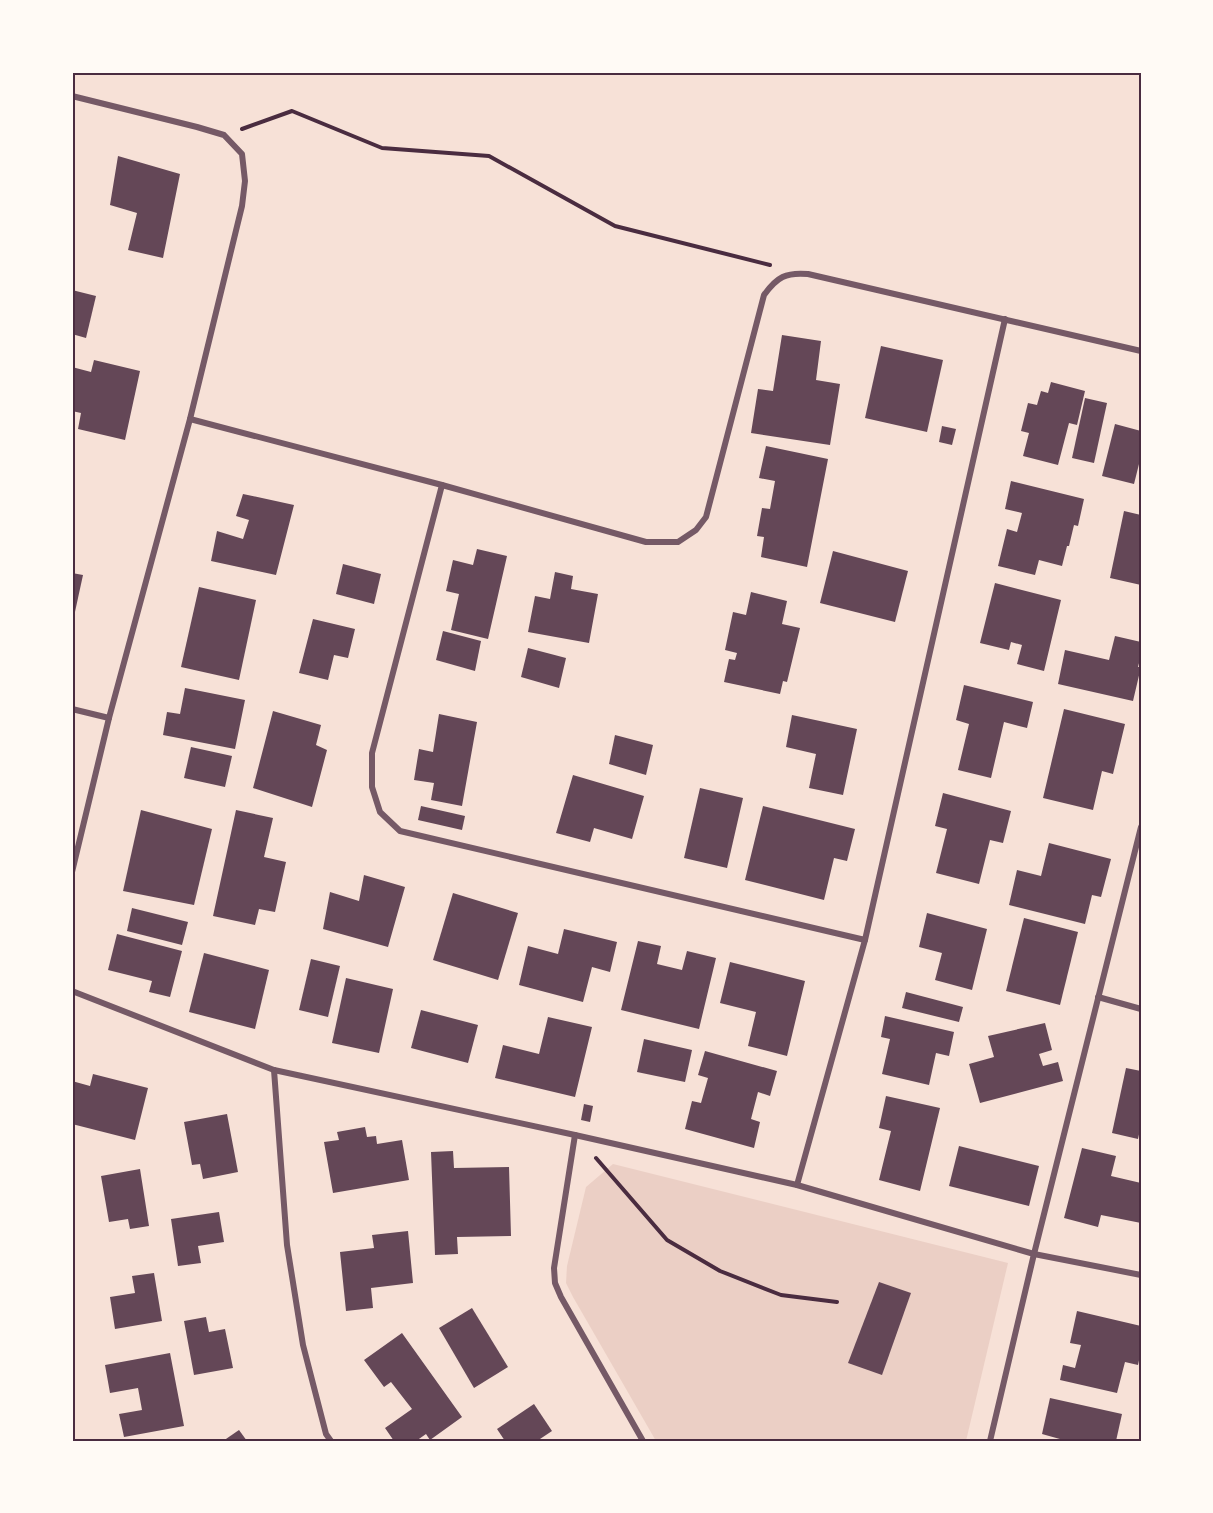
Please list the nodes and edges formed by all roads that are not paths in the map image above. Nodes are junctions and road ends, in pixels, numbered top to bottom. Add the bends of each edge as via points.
1 (72, 96) edge
2 (1005, 319) junction
3 (1141, 351) edge
4 (190, 419) junction
5 (442, 485) junction
6 (72, 709) edge
7 (109, 718) junction
8 (1141, 827) edge
9 (72, 872) edge
10 (865, 939) junction
11 (72, 991) edge
12 (1098, 997) junction
13 (1141, 1009) edge
14 (274, 1070) junction
15 (575, 1135) junction
16 (797, 1185) junction
17 (1034, 1254) junction
18 (1141, 1275) edge
19 (331, 1441) edge
20 (643, 1441) edge
21 (990, 1441) edge

1 - 4 street via 224,135 242,154 242,206
2 - 3 street
2 - 5 street via 808,274 784,275 772,283 764,295 706,517 696,531 678,542 646,542
2 - 10 street
4 - 5 street
4 - 7 street
5 - 10 street via 372,753 372,787 380,812 400,831
6 - 7 street
7 - 9 street
8 - 12 street
10 - 16 street
11 - 14 street
12 - 13 street
12 - 17 street
14 - 15 street
14 - 19 street via 287,1245 303,1345
15 - 16 street
15 - 20 street via 555,1283
16 - 17 street
17 - 18 street
17 - 21 street

